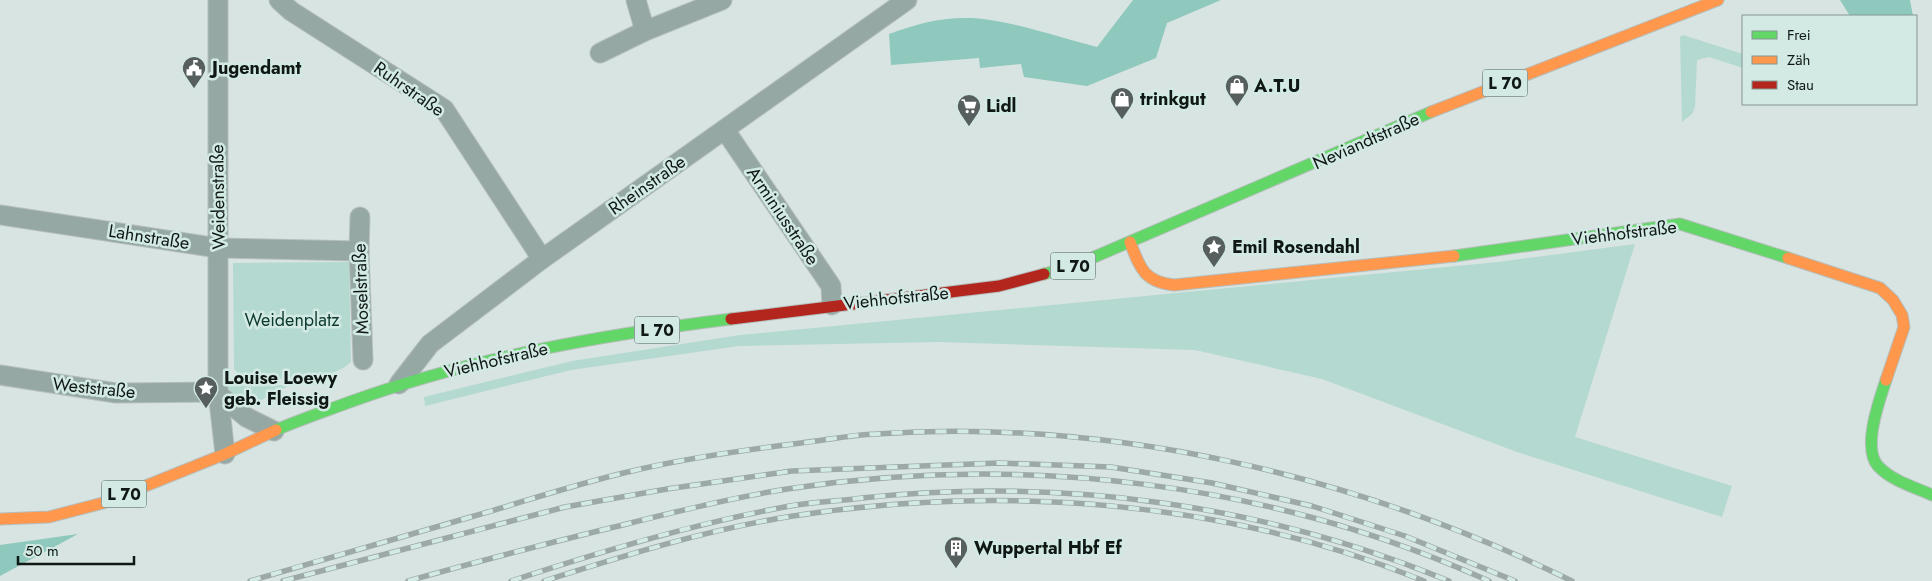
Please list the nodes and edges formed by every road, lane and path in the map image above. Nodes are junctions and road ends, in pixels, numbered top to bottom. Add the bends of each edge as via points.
1 (218, 0) edge
2 (279, 0) edge
3 (636, 0) edge
4 (722, 0) edge
5 (907, 0) edge
6 (1718, 0) edge
7 (645, 31) junction
8 (600, 53) dead end
9 (725, 130) junction
10 (0, 215) edge
11 (360, 217) dead end
12 (1130, 242) junction
13 (218, 248) junction
14 (359, 251) junction
15 (542, 259) junction
16 (1015, 283) joint
17 (832, 305) junction
18 (363, 360) dead end
19 (0, 376) edge
20 (399, 384) junction
21 (218, 393) junction
22 (274, 431) junction
23 (225, 454) junction
24 (1932, 495) edge
25 (0, 518) edge

1 - 13 street, Weidenstraße
2 - 15 street, Ruhrstraße via 291,11 444,109
3 - 7 street
4 - 7 street
5 - 9 street, Rheinstraße
6 - 12 main road, Neviandtstraße / L 70 via 1407,122
7 - 8 street
9 - 15 street, Rheinstraße
9 - 17 street, Arminiusstraße via 830,286
10 - 13 street, Lahnstraße
11 - 14 street, Moselstraße
12 - 16 main road, Neviandtstraße / L 70 via 1071,267
12 - 24 main road, Viehhofstraße via 1148,278 1159,284 1174,285 1441,258 1680,224 1880,288 1897,305 1904,316 1904,326 1875,419 1870,449 1873,459 1882,468
13 - 14 street, Lahnstraße
13 - 21 street, Weidenstraße
14 - 18 street, Moselstraße
15 - 20 street, Rheinstraße via 430,344
16 - 17 main road, Viehhofstraße / L 70
17 - 20 main road, Viehhofstraße / L 70 via 556,346
19 - 21 street, Weststraße via 116,393
20 - 22 main road, Viehhofstraße / L 70
21 - 22 street via 240,414
21 - 23 street, Weidenstraße
22 - 23 main road, Viehhofstraße / L 70
23 - 25 main road, Viehhofstraße / L 70 via 78,511 49,517

